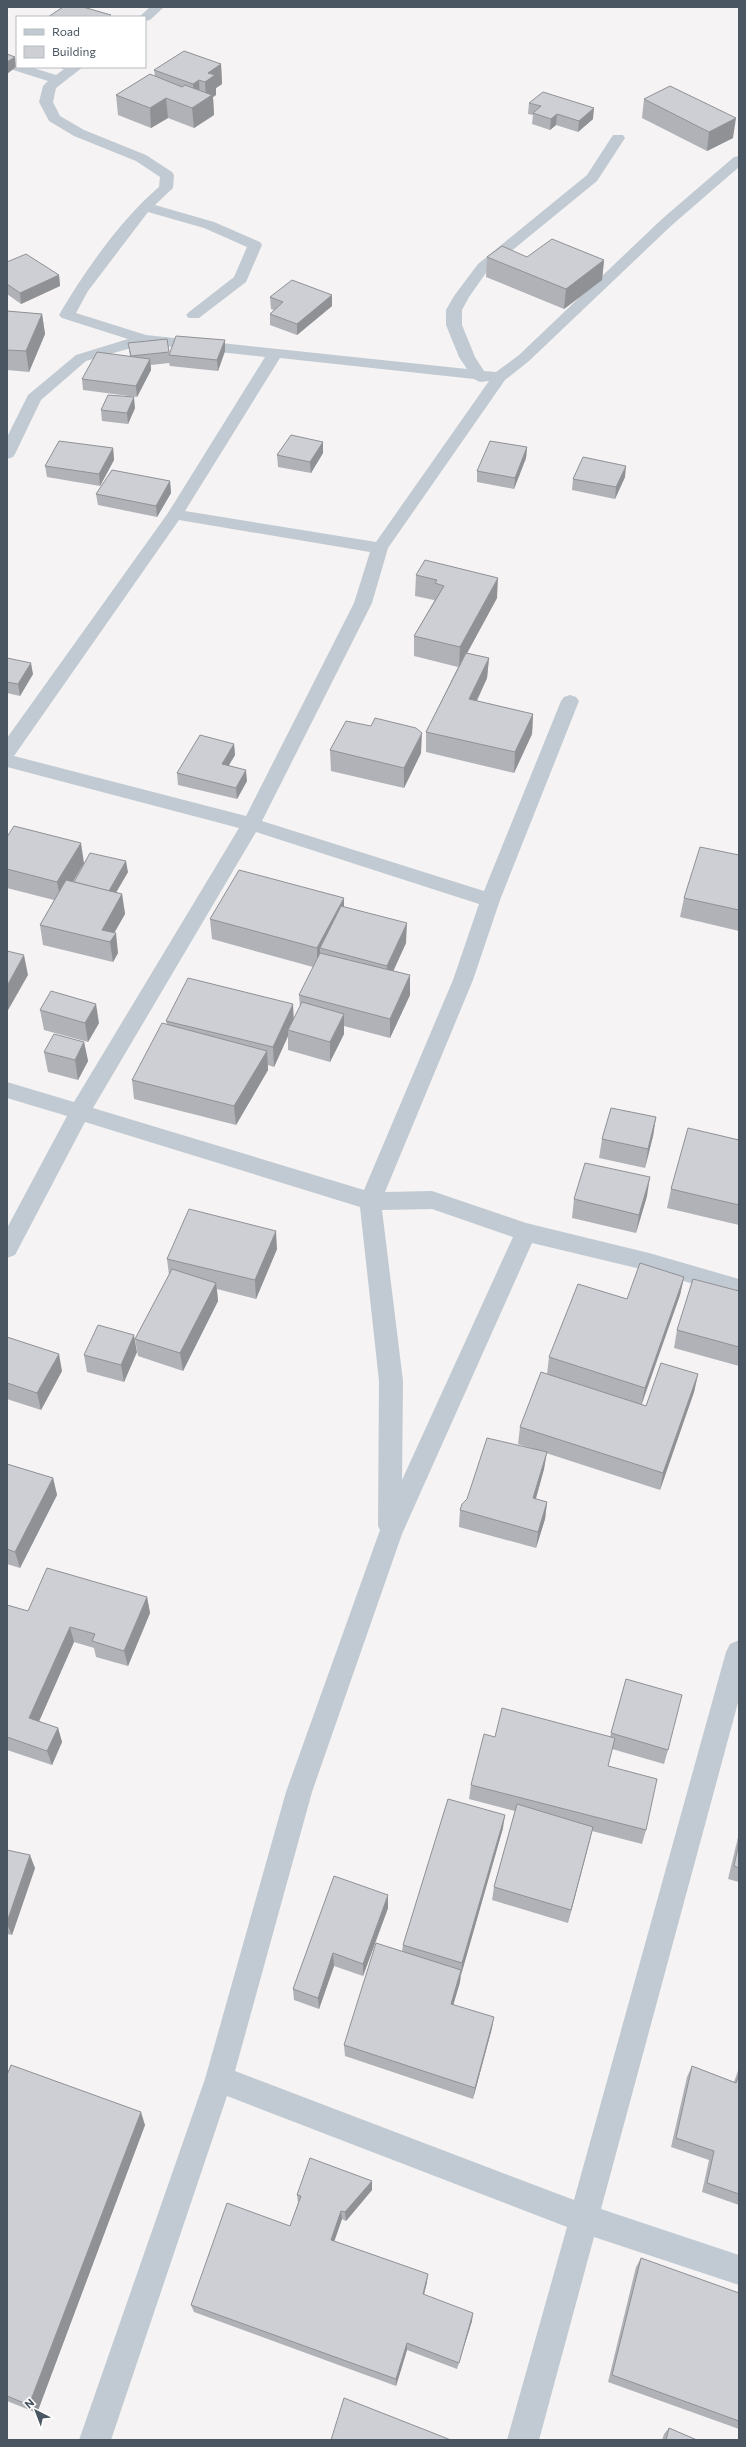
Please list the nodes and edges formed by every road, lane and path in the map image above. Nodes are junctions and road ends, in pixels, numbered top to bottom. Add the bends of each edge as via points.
1 (158, 7) edge
2 (146, 16) edge
3 (20, 68) edge
4 (75, 68) edge
5 (58, 80) junction
6 (618, 138) dead end
7 (739, 160) edge
8 (145, 206) junction
9 (194, 315) dead end
10 (144, 339) junction
11 (276, 352) junction
12 (480, 377) junction
13 (498, 377) junction
14 (7, 454) edge
15 (175, 514) junction
16 (380, 548) junction
17 (570, 701) dead end
18 (7, 752) edge
19 (7, 761) edge
20 (251, 824) junction
21 (490, 900) junction
22 (7, 1090) edge
23 (79, 1113) junction
24 (370, 1201) junction
25 (526, 1232) junction
26 (7, 1249) edge
27 (739, 1288) edge
28 (390, 1534) junction
29 (739, 1652) edge
30 (219, 2079) junction
31 (585, 2219) junction
32 (739, 2270) edge
33 (95, 2440) edge
34 (523, 2440) edge

1 - 2 street
3 - 5 street
4 - 5 street
5 - 8 street via 50,86 46,102 54,118 79,133 141,158 167,175 166,188
6 - 12 street via 592,178 483,267 462,296 454,310 454,325 467,357
7 - 13 street via 667,222 524,358
8 - 9 street via 209,225 255,245 241,279
8 - 10 street via 81,290 68,315
10 - 11 street
10 - 14 street via 82,358 34,398
11 - 12 street
11 - 15 street
12 - 13 street
13 - 16 street
15 - 16 street
15 - 18 street
16 - 20 street via 363,603
17 - 21 street
19 - 20 street
20 - 21 street
20 - 23 street
21 - 24 street via 463,980
22 - 23 street
23 - 24 street
23 - 26 street
24 - 25 street via 432,1200
24 - 28 street via 391,1382
25 - 27 street via 649,1262
25 - 28 street
28 - 30 street via 299,1792
29 - 31 street
30 - 31 street
30 - 33 street
31 - 32 street
31 - 34 street

